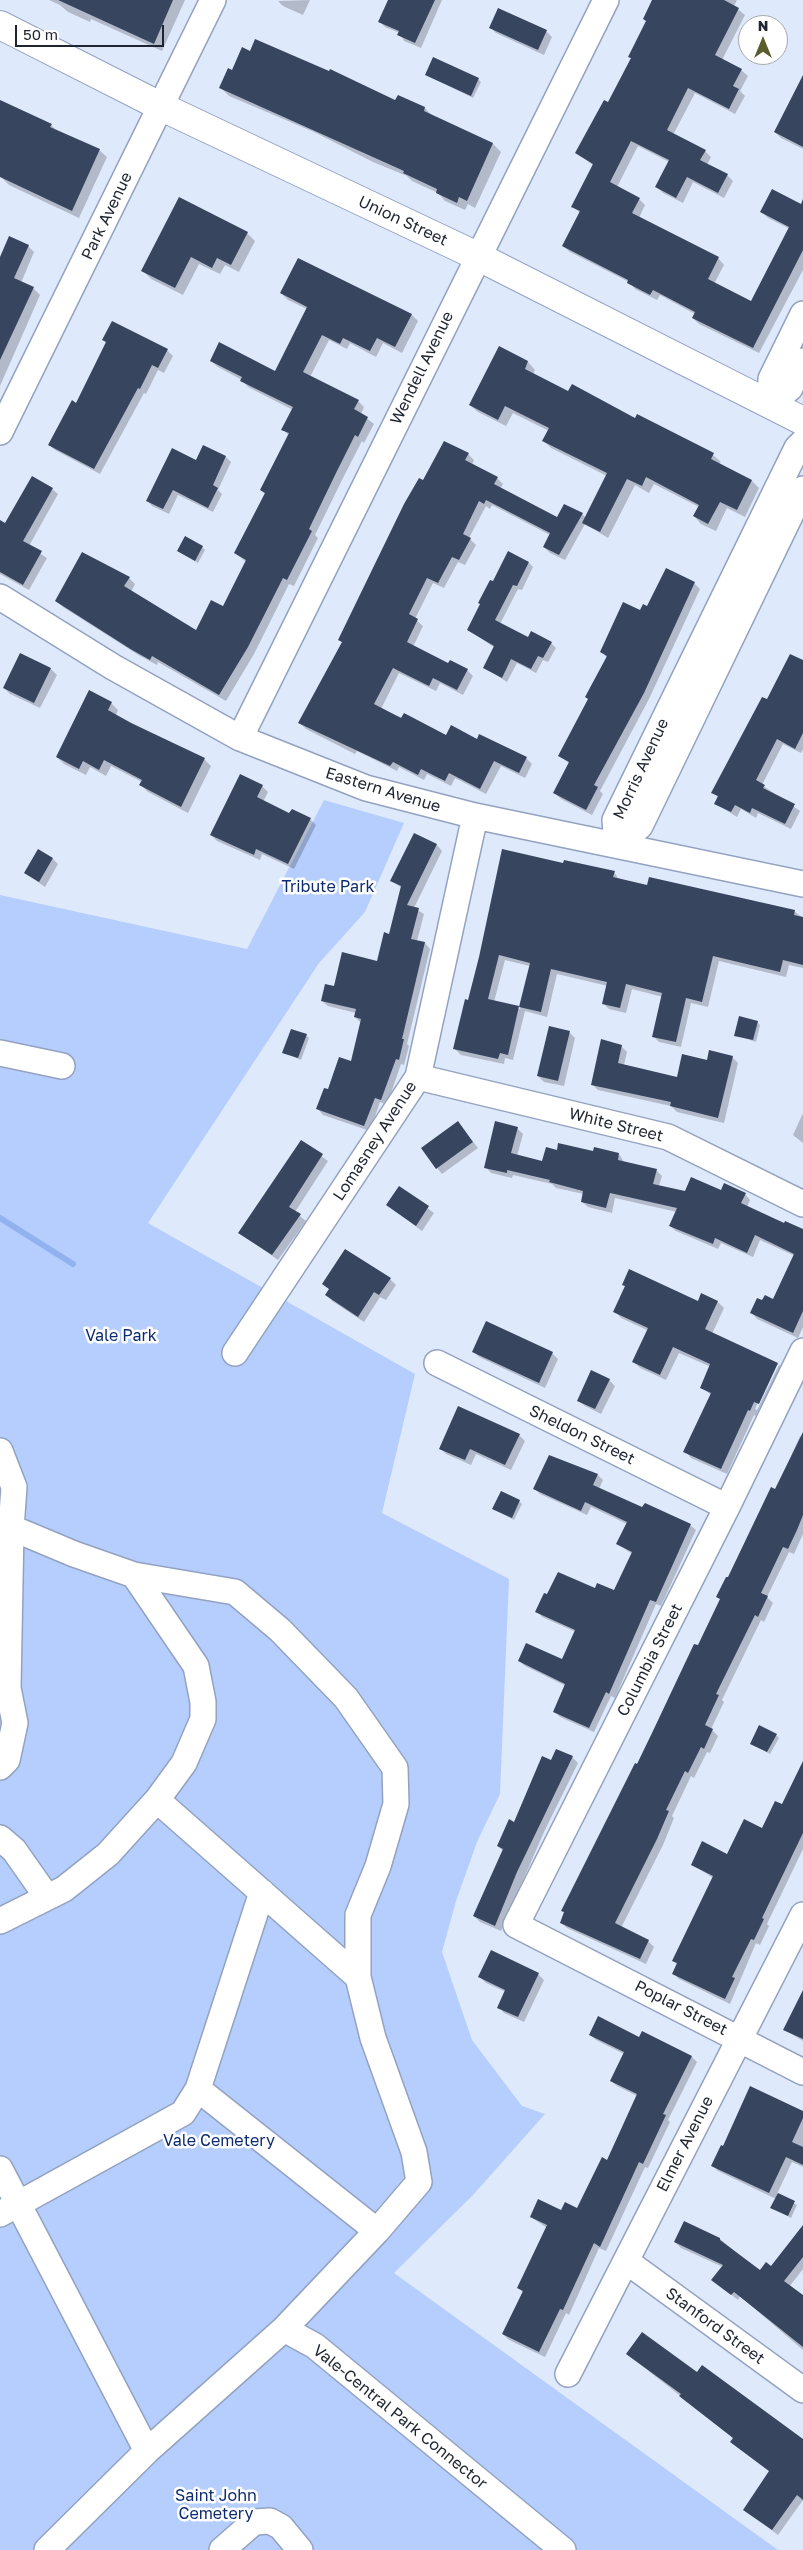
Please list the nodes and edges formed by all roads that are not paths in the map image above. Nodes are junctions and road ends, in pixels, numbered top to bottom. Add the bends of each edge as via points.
1 (213, 0) edge
2 (606, 0) edge
3 (0, 25) edge
4 (162, 107) junction
5 (477, 256) junction
6 (803, 314) edge
7 (803, 361) edge
8 (770, 405) junction
9 (803, 421) edge
10 (0, 432) edge
11 (803, 442) edge
12 (803, 489) edge
13 (0, 597) edge
14 (710, 653) junction
15 (240, 738) junction
16 (475, 816) junction
17 (617, 845) junction
18 (803, 884) edge
19 (0, 1053) edge
20 (62, 1066) dead end
21 (418, 1077) junction
22 (803, 1204) edge
23 (803, 1351) edge
24 (235, 1353) dead end
25 (437, 1363) dead end
26 (0, 1451) edge
27 (727, 1507) junction
28 (5, 1525) edge
29 (134, 1575) junction
30 (4, 1685) edge
31 (0, 1767) edge
32 (157, 1800) junction
33 (0, 1838) edge
34 (262, 1892) junction
35 (47, 1898) junction
36 (803, 1915) edge
37 (0, 1921) edge
38 (559, 1946) joint
39 (358, 1977) junction
40 (740, 2038) junction
41 (803, 2072) edge
42 (198, 2089) junction
43 (0, 2169) edge
44 (9, 2210) edge
45 (376, 2231) junction
46 (626, 2261) junction
47 (284, 2329) junction
48 (568, 2374) dead end
49 (803, 2390) edge
50 (147, 2451) junction
51 (47, 2550) edge
52 (222, 2550) edge
53 (300, 2550) edge
54 (563, 2550) edge

1 - 4 street, Park Avenue
2 - 5 street, Wendell Avenue
3 - 4 main road, Union Street
4 - 5 main road, Union Street
4 - 10 street, Park Avenue
5 - 8 main road, Union Street
5 - 15 street, Wendell Avenue
6 - 8 street via 771,379
7 - 8 street via 790,388
8 - 9 main road, Union Street
11 - 14 street, Morris Avenue via 797,448
12 - 14 street, Morris Avenue
13 - 15 street, Eastern Avenue via 113,667
14 - 17 street, Morris Avenue via 615,820
15 - 16 street, Eastern Avenue via 366,788
16 - 17 street, Eastern Avenue
16 - 21 street, Lomasney Avenue
17 - 18 street, Eastern Avenue
19 - 20 street
21 - 22 street, White Street via 668,1137
21 - 24 street, Lomasney Avenue
23 - 27 street, Columbia Street
25 - 27 street, Sheldon Street
26 - 28 street via 14,1487
27 - 38 street, Columbia Street via 516,1925
28 - 29 street
28 - 30 street
29 - 32 street via 196,1666 204,1702 203,1719 184,1763
29 - 39 street via 236,1592 280,1630 346,1698 395,1768 396,1804 378,1866 358,1915
30 - 31 street via 15,1724 7,1760
32 - 34 street
32 - 35 street via 108,1854
33 - 35 street via 14,1850
34 - 39 street
34 - 42 street
35 - 37 street
36 - 40 street, Elmer Avenue
38 - 40 street, Poplar Street
39 - 45 street via 373,2038 414,2152 419,2182
40 - 41 street, Poplar Street
40 - 46 street, Elmer Avenue
42 - 44 street via 183,2113
42 - 45 street
43 - 44 street
44 - 50 street
45 - 47 street
46 - 48 street, Elmer Avenue
46 - 49 street, Stanford Street
47 - 50 street
47 - 54 street, Vale-Central Park Connector via 315,2346
50 - 51 street
52 - 53 street via 254,2522 270,2521 281,2527

